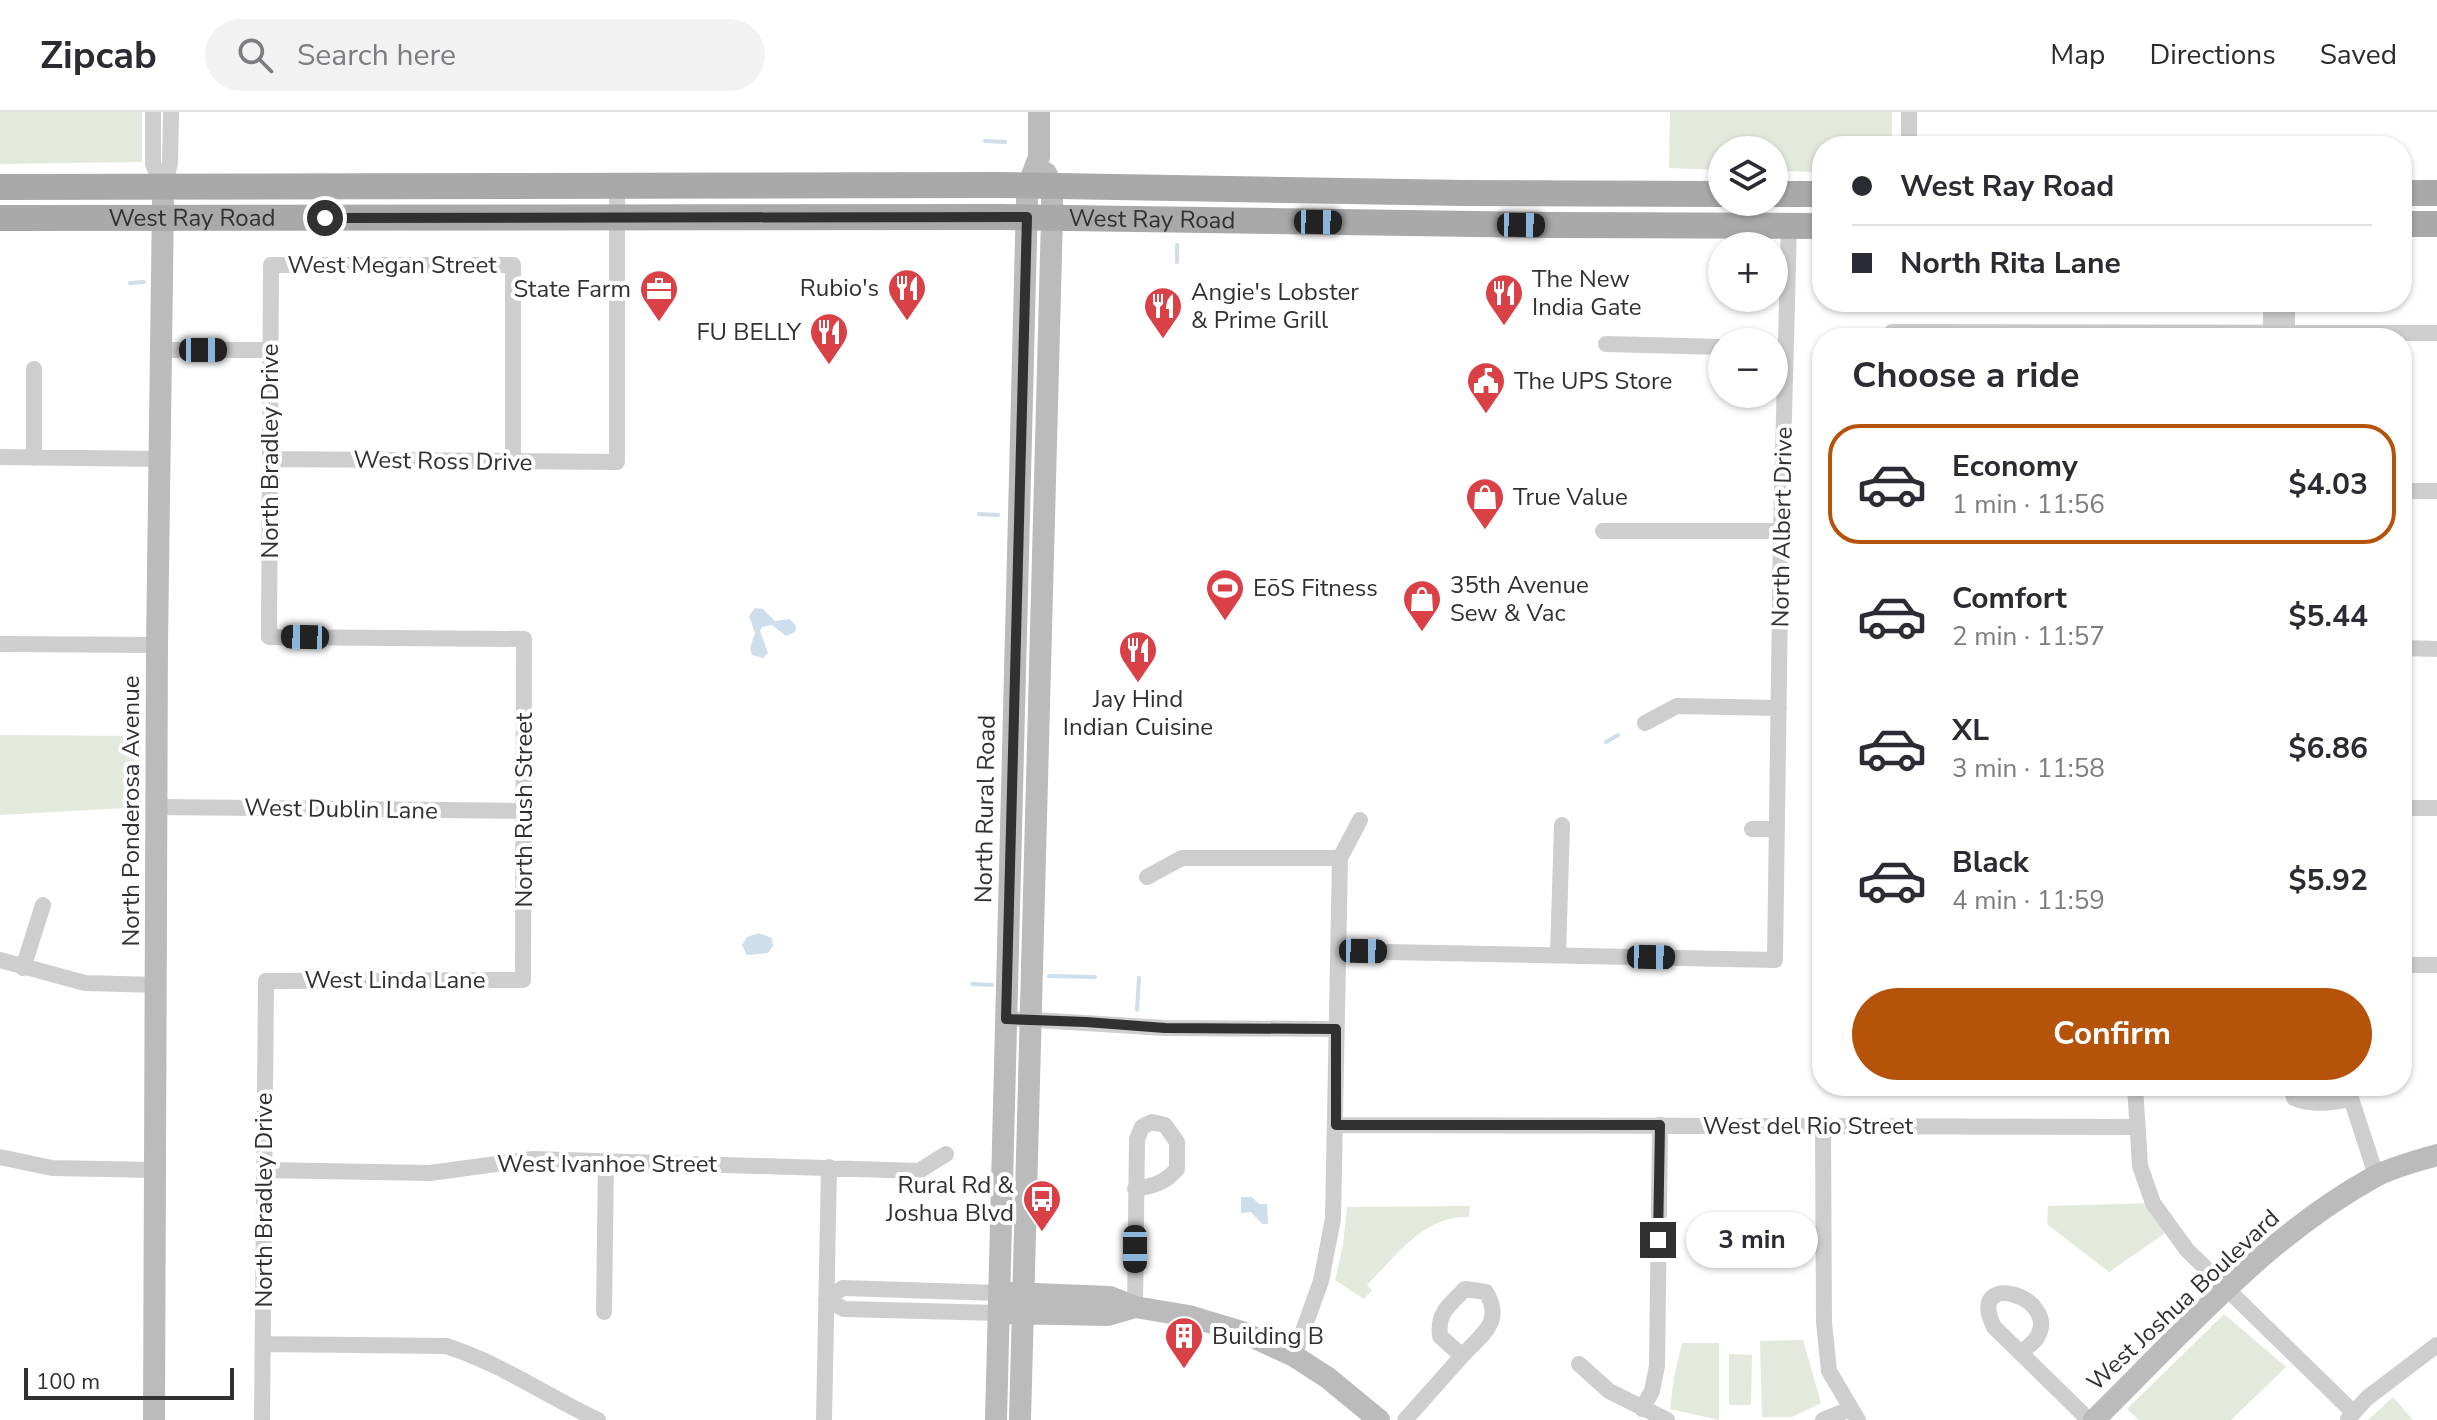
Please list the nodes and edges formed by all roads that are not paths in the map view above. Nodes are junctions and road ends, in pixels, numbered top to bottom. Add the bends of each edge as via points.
1 (153, 112) edge
2 (171, 112) edge
3 (1039, 112) edge
4 (1909, 112) edge
5 (1909, 136) edge
6 (0, 187) edge
7 (617, 187) junction
8 (1465, 193) junction
9 (2412, 193) edge
10 (2437, 193) edge
11 (1708, 194) edge
12 (1788, 194) edge
13 (1812, 194) edge
14 (1040, 201) junction
15 (163, 202) junction
16 (0, 218) edge
17 (618, 218) junction
18 (1463, 224) junction
19 (2412, 224) edge
20 (2437, 224) edge
21 (1789, 225) junction
22 (1812, 226) edge
23 (271, 265) joint
24 (1782, 328) edge
25 (2412, 333) edge
26 (2437, 333) edge
27 (1606, 344) dead end
28 (1708, 347) edge
29 (162, 350) junction
30 (271, 350) junction
31 (34, 369) dead end
32 (1780, 408) edge
33 (0, 457) edge
34 (34, 458) junction
35 (161, 459) junction
36 (270, 459) junction
37 (513, 462) junction
38 (2412, 491) edge
39 (2437, 491) edge
40 (1603, 531) dead end
41 (1781, 531) junction
42 (524, 639) joint
43 (0, 644) edge
44 (157, 645) junction
45 (2412, 648) edge
46 (2437, 649) edge
47 (1779, 708) junction
48 (1645, 723) dead end
49 (157, 807) junction
50 (2412, 808) edge
51 (2437, 808) edge
52 (525, 811) junction
53 (1360, 820) dead end
54 (1562, 825) dead end
55 (1752, 829) dead end
56 (1777, 829) junction
57 (1340, 858) junction
58 (1147, 877) dead end
59 (43, 905) dead end
60 (1338, 951) junction
61 (1558, 955) junction
62 (0, 960) edge
63 (2412, 965) edge
64 (2437, 965) edge
65 (23, 968) junction
66 (523, 980) joint
67 (266, 981) joint
68 (157, 985) junction
69 (1006, 1019) junction
70 (1031, 1020) junction
71 (1336, 1029) junction
72 (2135, 1096) edge
73 (2294, 1096) edge
74 (2343, 1096) edge
75 (2350, 1096) edge
76 (1336, 1125) junction
77 (1660, 1125) junction
78 (1823, 1126) junction
79 (2136, 1127) junction
80 (946, 1154) dead end
81 (2437, 1155) edge
82 (0, 1157) edge
83 (606, 1160) junction
84 (829, 1167) junction
85 (154, 1170) junction
86 (264, 1170) junction
87 (2376, 1175) junction
88 (1135, 1189) dead end
89 (2228, 1288) junction
90 (826, 1299) junction
91 (999, 1303) junction
92 (1023, 1304) junction
93 (1135, 1307) junction
94 (604, 1312) dead end
95 (263, 1344) junction
96 (2437, 1345) edge
97 (2022, 1352) dead end
98 (1294, 1356) junction
99 (1462, 1356) dead end
100 (1579, 1364) dead end
101 (1642, 1409) junction
102 (1854, 1414) edge
103 (2350, 1416) edge
104 (154, 1420) edge
105 (262, 1420) edge
106 (598, 1420) edge
107 (824, 1420) edge
108 (996, 1420) edge
109 (1020, 1420) edge
110 (1379, 1420) edge
111 (1405, 1420) edge
112 (1667, 1420) edge
113 (1823, 1420) edge
114 (2091, 1420) edge

1 - 15 street via 153,164
2 - 15 street
3 - 14 main road
4 - 5 street
6 - 15 main road, West Ray Road
7 - 14 main road, West Ray Road
7 - 15 main road, West Ray Road
7 - 17 street
8 - 11 main road, West Ray Road
8 - 14 main road, West Ray Road
8 - 18 main road
9 - 10 main road
12 - 13 main road
14 - 17 main road, West Ray Road
14 - 18 main road, West Ray Road
14 - 69 main road, North Rural Road
14 - 70 main road
15 - 16 main road, West Ray Road
15 - 17 main road, West Ray Road
15 - 29 main road, North Ponderosa Avenue
17 - 37 street, West Ross Drive via 617,462
18 - 21 main road, West Ray Road
19 - 20 main road
21 - 22 main road, West Ray Road
21 - 24 street, North Albert Drive
23 - 30 street, North Bradley Drive
23 - 37 street, West Megan Street via 513,265
25 - 26 street
27 - 28 street
29 - 30 street
29 - 35 main road, North Ponderosa Avenue
30 - 36 street, North Bradley Drive
31 - 34 street
32 - 41 street, North Albert Drive
33 - 34 street
34 - 35 street
35 - 44 main road, North Ponderosa Avenue
36 - 37 street, West Ross Drive
36 - 42 street, North Bradley Drive via 269,637
38 - 39 street
40 - 41 street
41 - 47 street, North Albert Drive
42 - 52 street, North Rush Street
43 - 44 street
44 - 49 main road, North Ponderosa Avenue
45 - 46 street
47 - 48 street via 1677,706
47 - 56 street, North Albert Drive
49 - 52 street, West Dublin Lane
49 - 68 main road, North Ponderosa Avenue
50 - 51 street
52 - 66 street, North Rush Street
53 - 57 street
54 - 61 street
55 - 56 street
56 - 61 street, North Albert Drive via 1775,960
57 - 58 street via 1182,858
57 - 60 street
59 - 65 street
60 - 61 street
60 - 71 street
62 - 65 street
63 - 64 street
65 - 68 street via 85,983
66 - 67 street, West Linda Lane
67 - 86 street, North Bradley Drive
68 - 85 main road, North Ponderosa Avenue
69 - 70 street
69 - 91 main road, North Rural Road
70 - 71 street via 1165,1028
70 - 92 main road
71 - 76 street
72 - 79 street
73 - 74 street via 2303,1102 2334,1102
75 - 87 street
76 - 77 street, West del Rio Street
76 - 98 street via 1333,1219 1321,1281
77 - 78 street, West del Rio Street
77 - 101 street via 1657,1366
78 - 79 street, West del Rio Street
78 - 102 street via 1829,1371
79 - 89 street via 2140,1166 2153,1203 2187,1250
80 - 84 street, West Ivanhoe Street via 919,1171
81 - 87 main road, West Joshua Boulevard
82 - 85 street via 52,1168
83 - 84 street, West Ivanhoe Street
83 - 86 street, West Ivanhoe Street via 525,1159 430,1173
83 - 94 street
84 - 90 street
85 - 104 main road, North Ponderosa Avenue
86 - 95 street, North Bradley Drive
87 - 89 main road, West Joshua Boulevard via 2294,1229
88 - 93 street
89 - 103 street
89 - 114 main road, West Joshua Boulevard
90 - 91 street via 843,1288
90 - 107 street
91 - 92 main road
91 - 108 main road, North Rural Road
92 - 93 main road via 1110,1297
92 - 109 main road
93 - 98 main road via 1219,1324
95 - 105 street, North Bradley Drive
95 - 106 street via 446,1346 470,1353
96 - 103 street
97 - 114 street
98 - 110 main road
99 - 111 street
100 - 101 street via 1609,1391
101 - 112 street
102 - 113 street

